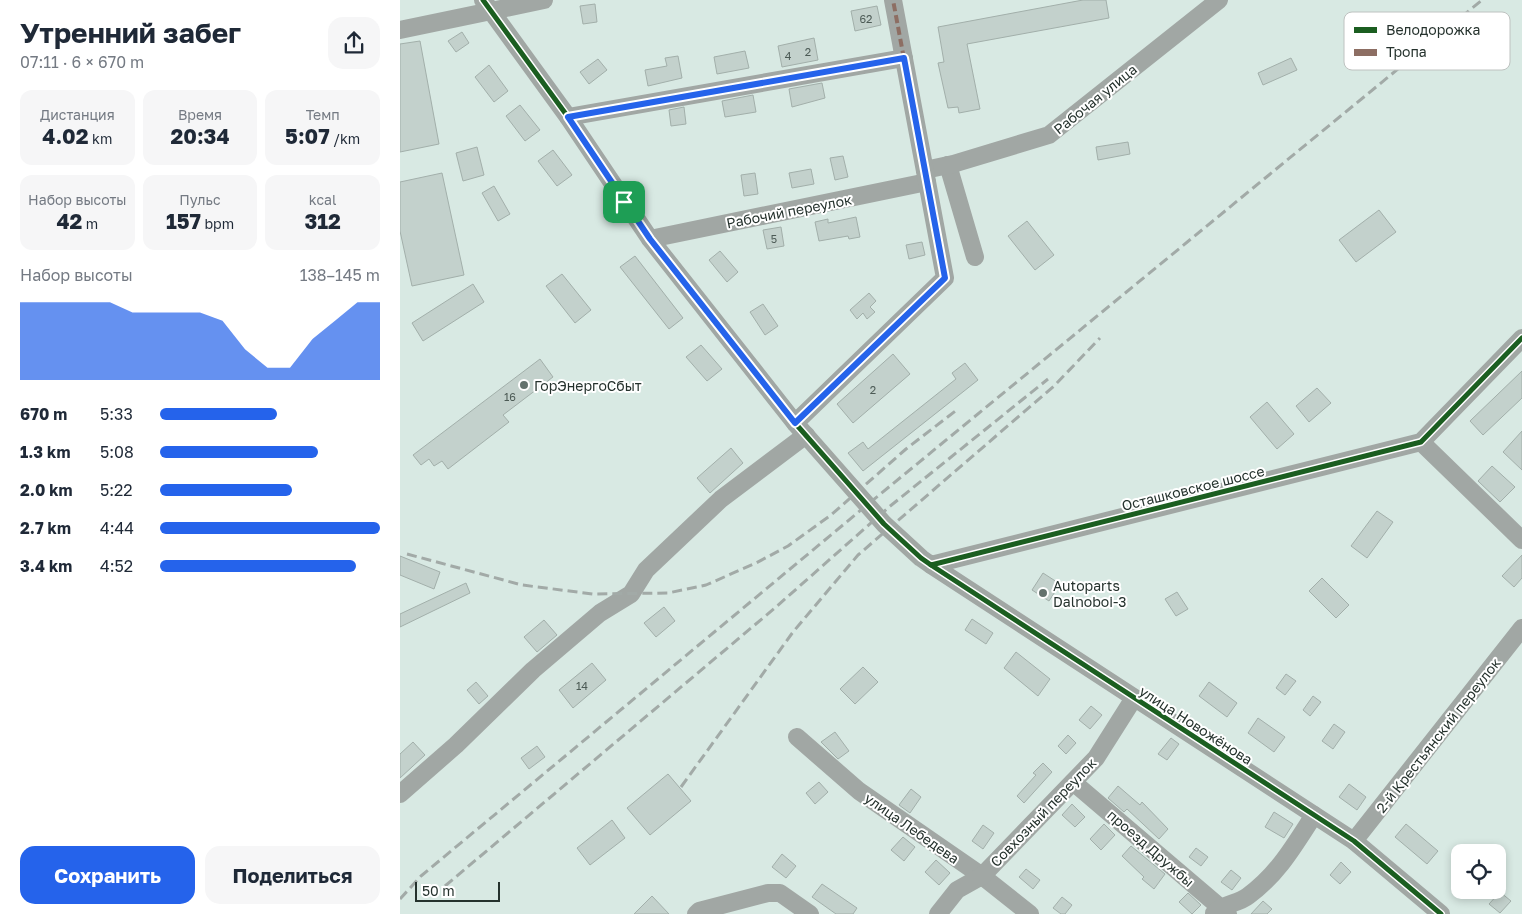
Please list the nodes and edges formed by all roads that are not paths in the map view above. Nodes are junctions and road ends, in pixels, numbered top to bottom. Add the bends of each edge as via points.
1 (544, 0) edge
2 (893, 0) edge
3 (1218, 0) edge
4 (487, 6) edge
5 (400, 30) edge
6 (904, 58) junction
7 (568, 117) junction
8 (948, 165) junction
9 (926, 176) junction
10 (650, 239) junction
11 (975, 257) dead end
12 (1522, 338) edge
13 (800, 429) junction
14 (1421, 442) junction
15 (1522, 540) edge
16 (931, 565) junction
17 (1522, 628) edge
18 (1134, 698) junction
19 (797, 737) dead end
20 (1073, 782) junction
21 (400, 794) edge
22 (1314, 815) junction
23 (1354, 841) junction
24 (982, 876) junction
25 (1220, 912) edge
26 (696, 914) edge
27 (810, 914) edge
28 (938, 914) edge
29 (1030, 914) edge
30 (1441, 914) edge

1 - 4 street
2 - 6 street
3 - 8 street, Рабочая улица via 1049,135
4 - 5 street
4 - 7 street
6 - 7 street
6 - 9 street
7 - 10 street
8 - 9 street, Рабочая улица
8 - 11 street
9 - 10 street, Рабочий переулок
9 - 13 street via 945,278
10 - 13 street
12 - 14 street
13 - 16 street via 884,524
13 - 21 street via 646,570 631,594 600,613 533,670
14 - 15 street
14 - 16 street, Осташковское шоссе
16 - 18 street, улица Новожёнова
17 - 23 street, 2-й Крестьянский переулок
18 - 20 street, Совхозный переулок via 1096,758
18 - 22 street, улица Новожёнова
19 - 24 street, улица Лебедева via 859,791
20 - 24 street, Совхозный переулок
20 - 25 street, проезд Дружбы
22 - 23 street, улица Новожёнова
22 - 25 street via 1277,871 1246,898
23 - 30 street, улица Новожёнова
24 - 28 street, Совхозный переулок via 957,890
24 - 29 street, улица Лебедева
26 - 27 street via 768,893 780,893

